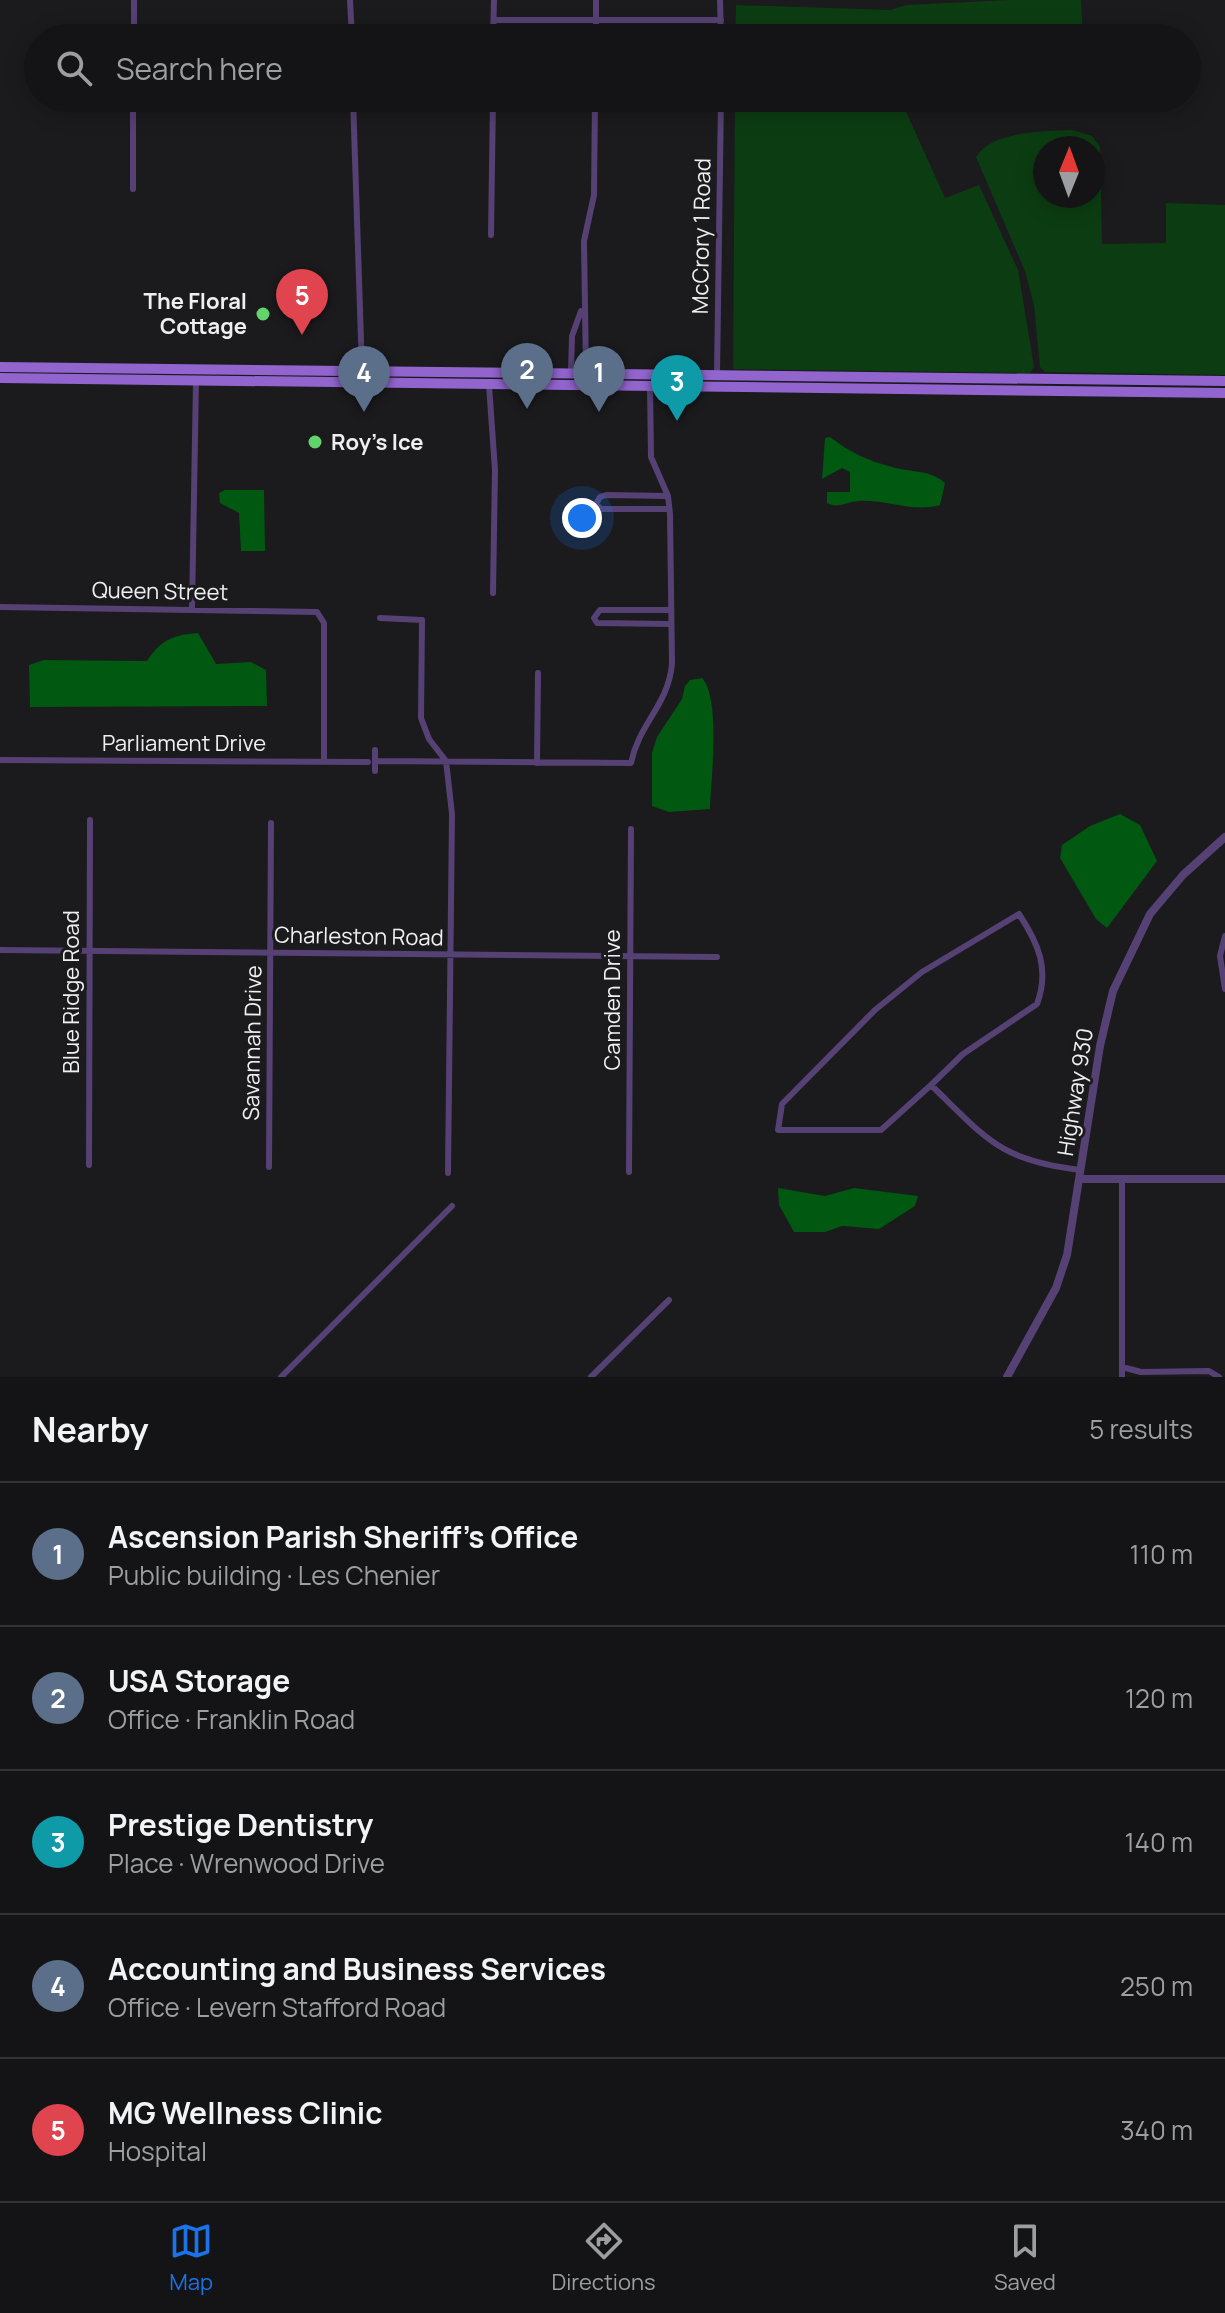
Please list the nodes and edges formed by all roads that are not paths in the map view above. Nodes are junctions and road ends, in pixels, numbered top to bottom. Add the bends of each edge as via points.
1 (134, 0) edge
2 (350, 0) edge
3 (494, 0) edge
4 (596, 0) edge
5 (720, 0) edge
6 (494, 20) junction
7 (596, 20) junction
8 (721, 20) junction
9 (134, 24) edge
10 (351, 24) edge
11 (494, 24) edge
12 (596, 24) edge
13 (721, 24) edge
14 (133, 112) edge
15 (353, 112) edge
16 (493, 112) edge
17 (595, 112) edge
18 (721, 112) edge
19 (133, 189) dead end
20 (491, 235) dead end
21 (582, 308) junction
22 (0, 367) edge
23 (263, 370) junction
24 (362, 370) junction
25 (571, 373) junction
26 (586, 373) junction
27 (717, 374) junction
28 (818, 375) junction
29 (537, 376) junction
30 (0, 378) edge
31 (196, 381) junction
32 (219, 381) junction
33 (1225, 381) edge
34 (320, 382) junction
35 (463, 384) junction
36 (489, 385) junction
37 (650, 386) junction
38 (759, 387) junction
39 (1225, 393) edge
40 (668, 496) junction
41 (669, 509) junction
42 (493, 593) dead end
43 (0, 607) edge
44 (192, 609) junction
45 (670, 610) junction
46 (380, 618) dead end
47 (670, 624) junction
48 (538, 673) dead end
49 (375, 750) dead end
50 (0, 760) edge
51 (324, 761) junction
52 (371, 761) junction
53 (446, 761) junction
54 (537, 763) junction
55 (375, 771) dead end
56 (90, 820) dead end
57 (271, 823) dead end
58 (631, 829) dead end
59 (1225, 837) edge
60 (1225, 936) edge
61 (0, 950) edge
62 (90, 952) junction
63 (271, 954) junction
64 (451, 955) junction
65 (630, 957) junction
66 (717, 957) dead end
67 (1225, 989) edge
68 (931, 1085) junction
69 (89, 1165) dead end
70 (269, 1167) dead end
71 (629, 1172) dead end
72 (448, 1173) dead end
73 (1080, 1174) junction
74 (1122, 1178) junction
75 (1225, 1179) edge
76 (452, 1206) dead end
77 (669, 1300) dead end
78 (1121, 1367) junction
79 (281, 1377) edge
80 (591, 1377) edge
81 (1007, 1377) edge
82 (1122, 1377) edge
83 (1219, 1377) edge

1 - 9 street
2 - 10 street
3 - 6 street
4 - 7 street
5 - 8 street
6 - 7 street
6 - 11 street
7 - 8 street
7 - 12 street
8 - 13 street
14 - 19 street
15 - 24 street
16 - 20 street
17 - 21 street via 594,195 584,241
18 - 27 street, McCrory 1 Road
21 - 25 street via 572,336
21 - 26 street
22 - 23 main road
23 - 24 main road
23 - 32 main road
24 - 29 main road
24 - 34 main road
25 - 26 main road
25 - 29 main road
26 - 27 main road
26 - 29 main road via 574,379
27 - 28 main road
27 - 37 main road via 711,382
28 - 33 main road
28 - 38 main road via 769,380
29 - 35 main road
30 - 31 main road
31 - 32 main road
31 - 44 street
32 - 34 main road
34 - 35 main road
35 - 36 main road
36 - 37 main road
36 - 42 street via 495,457
37 - 38 main road
37 - 40 street via 651,457
38 - 39 main road
40 - 41 street
40 - 41 street via 606,495 596,504 601,509
41 - 45 street
43 - 44 street, Queen Street
44 - 51 street, Queen Street via 320,614
45 - 47 street
45 - 47 street via 600,610 594,618 597,623
46 - 53 street via 422,620 421,718
47 - 54 street, Parliament Drive via 670,687 637,736 631,763
48 - 54 street
49 - 52 street
50 - 51 street, Parliament Drive
51 - 52 street, Parliament Drive
52 - 53 street, Parliament Drive
52 - 55 street
53 - 54 street, Parliament Drive
53 - 64 street via 452,814
56 - 62 street, Blue Ridge Road
57 - 63 street, Savannah Drive
58 - 65 street, Camden Drive
59 - 73 street, Highway 930 via 1161,900 1128,956 1106,1014
60 - 67 street via 1220,956
61 - 62 street, Charleston Road
62 - 63 street, Charleston Road
62 - 69 street, Blue Ridge Road
63 - 64 street, Charleston Road
63 - 70 street, Savannah Drive
64 - 65 street, Charleston Road
64 - 72 street
65 - 66 street, Charleston Road
65 - 71 street, Camden Drive
68 - 68 street via 881,1130 778,1130 782,1104 875,1010 922,972 1019,914 1043,963 1037,1004 963,1054
68 - 73 street via 1012,1156
73 - 74 street
73 - 81 street, Highway 930 via 1059,1282
74 - 75 street
74 - 78 street
76 - 79 street
77 - 80 street
78 - 82 street
78 - 83 street via 1141,1372 1209,1371

